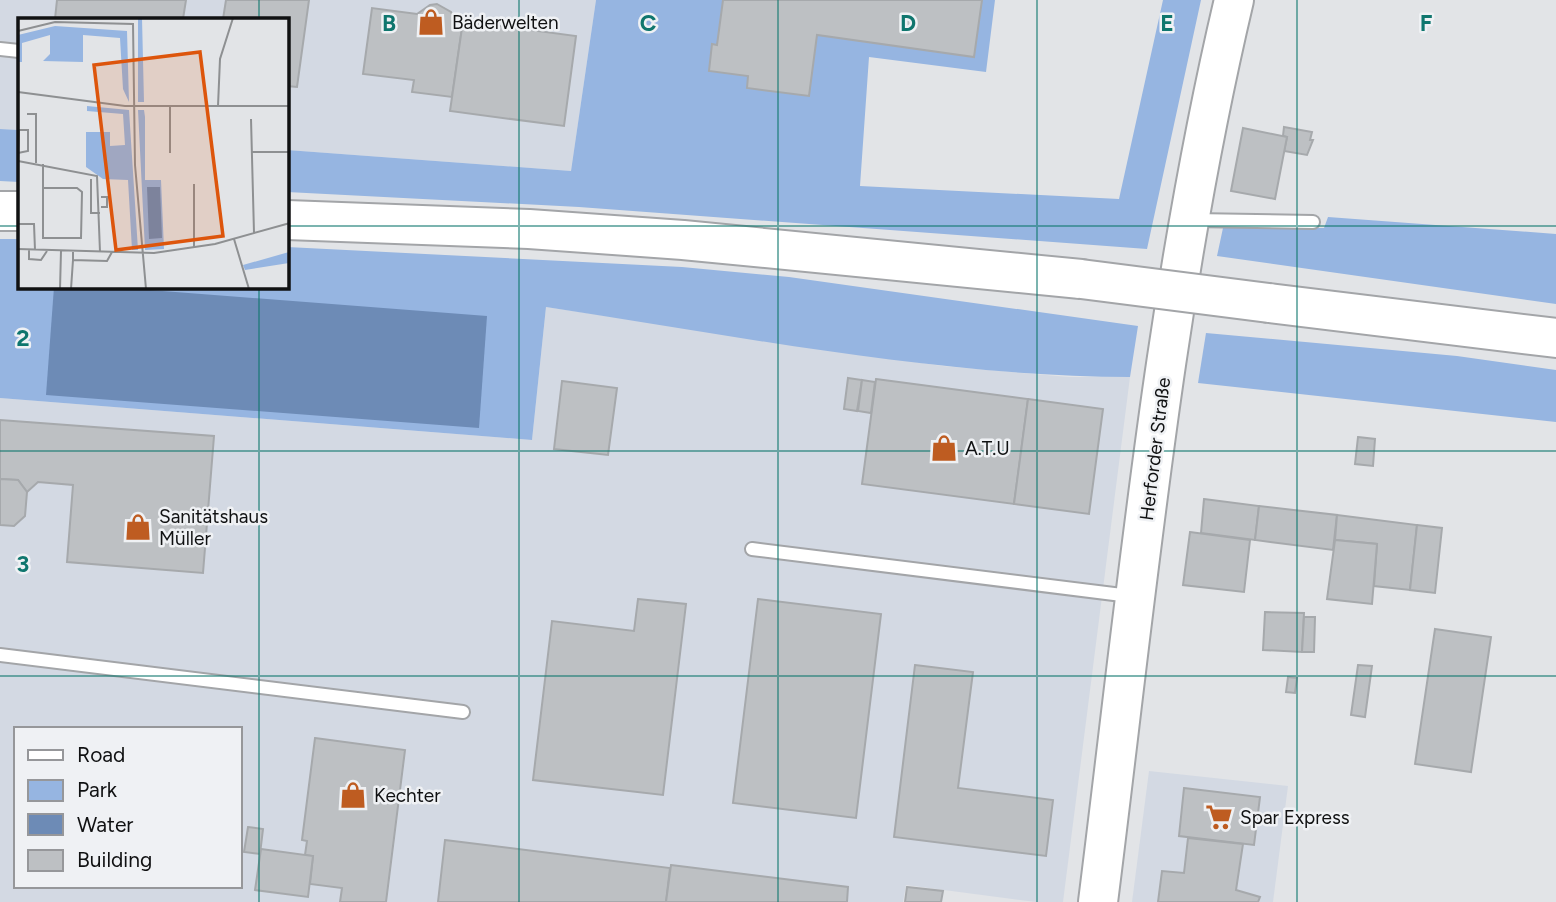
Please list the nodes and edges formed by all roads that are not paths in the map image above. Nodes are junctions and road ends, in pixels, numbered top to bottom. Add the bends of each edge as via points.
1 (1234, 0) edge
2 (0, 48) edge
3 (18, 51) edge
4 (0, 211) edge
5 (18, 211) edge
6 (289, 220) edge
7 (1189, 220) junction
8 (1313, 222) dead end
9 (1556, 338) edge
10 (752, 550) dead end
11 (1137, 597) junction
12 (0, 655) edge
13 (463, 712) dead end
14 (1098, 902) edge

1 - 7 main road, Herforder Straße
2 - 3 lane
4 - 5 main road
6 - 9 main road, bridge via 683,240 1080,279
7 - 8 lane
7 - 11 main road, Herforder Straße
10 - 11 lane
11 - 14 main road, Herforder Straße
12 - 13 lane

